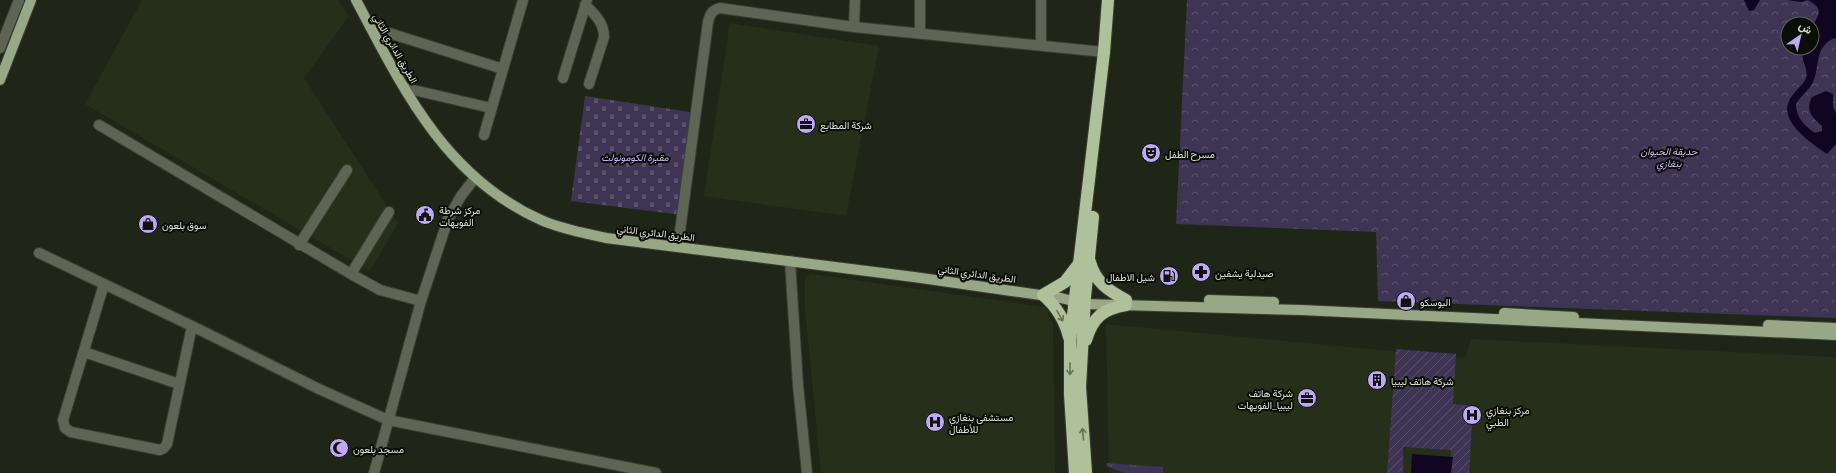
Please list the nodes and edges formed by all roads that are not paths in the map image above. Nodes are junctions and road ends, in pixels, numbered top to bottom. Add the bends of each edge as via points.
1 (19, 0) edge
2 (31, 0) edge
3 (356, 0) edge
4 (523, 0) edge
5 (854, 0) edge
6 (920, 0) edge
7 (1041, 0) edge
8 (1108, 0) edge
9 (1115, 0) edge
10 (586, 3) edge
11 (370, 27) junction
12 (854, 27) junction
13 (920, 32) junction
14 (1, 41) edge
15 (1041, 46) junction
16 (1104, 52) junction
17 (503, 69) junction
18 (563, 78) dead end
19 (0, 80) edge
20 (589, 84) dead end
21 (405, 88) junction
22 (491, 108) junction
23 (99, 125) dead end
24 (484, 135) dead end
25 (347, 170) dead end
26 (475, 178) junction
27 (390, 212) dead end
28 (299, 245) junction
29 (678, 246) junction
30 (39, 253) dead end
31 (1084, 260) junction
32 (790, 261) junction
33 (351, 274) junction
34 (104, 284) junction
35 (1043, 295) junction
36 (1080, 300) junction
37 (421, 301) junction
38 (1126, 303) junction
39 (192, 326) junction
40 (1836, 328) edge
41 (1836, 335) edge
42 (1070, 341) junction
43 (84, 352) junction
44 (1082, 354) junction
45 (179, 384) junction
46 (388, 420) junction
47 (374, 473) edge
48 (656, 473) edge
49 (807, 473) edge
50 (1075, 473) edge
51 (1086, 473) edge

1 - 14 street
2 - 19 main road
3 - 11 main road, الطريق الدائري الثاني
4 - 17 street
5 - 12 street
6 - 13 street
7 - 15 street
8 - 16 highway
9 - 31 highway via 1110,61
10 - 18 street
10 - 20 street via 596,14 604,32
11 - 17 street
11 - 21 main road, الطريق الدائري الثاني
12 - 13 street
12 - 29 street via 720,8 710,14
13 - 15 street
15 - 16 street
16 - 31 highway
17 - 22 street
21 - 22 street
21 - 26 main road, الطريق الدائري الثاني via 439,141
22 - 24 street
23 - 28 street
25 - 28 street
26 - 29 main road, الطريق الدائري الثاني via 515,207 574,231 606,238
26 - 37 street via 448,219
27 - 33 street
28 - 33 street
29 - 32 main road, الطريق الدائري الثاني
30 - 34 street
31 - 35 highway via 1066,282
31 - 36 highway
31 - 38 highway via 1104,287
32 - 35 main road, الطريق الدائري الثاني
32 - 49 street
33 - 37 street via 380,290
34 - 39 street
34 - 43 street
35 - 36 main road, الطريق الدائري الثاني
35 -> 42 highway via 1060,316
36 - 38 main road, الطريق الدائري الثاني
36 - 42 highway
36 - 44 highway
37 - 46 street
38 - 40 main road via 1240,300
38 - 41 main road
38 - 44 highway via 1098,316 1089,330
39 - 45 street
39 - 46 street
42 -> 50 highway via 1070,394
43 - 45 street
43 - 45 street via 63,420 65,428 70,432 160,450 167,444
51 -> 44 highway via 1081,412
46 - 47 street
46 - 48 street

